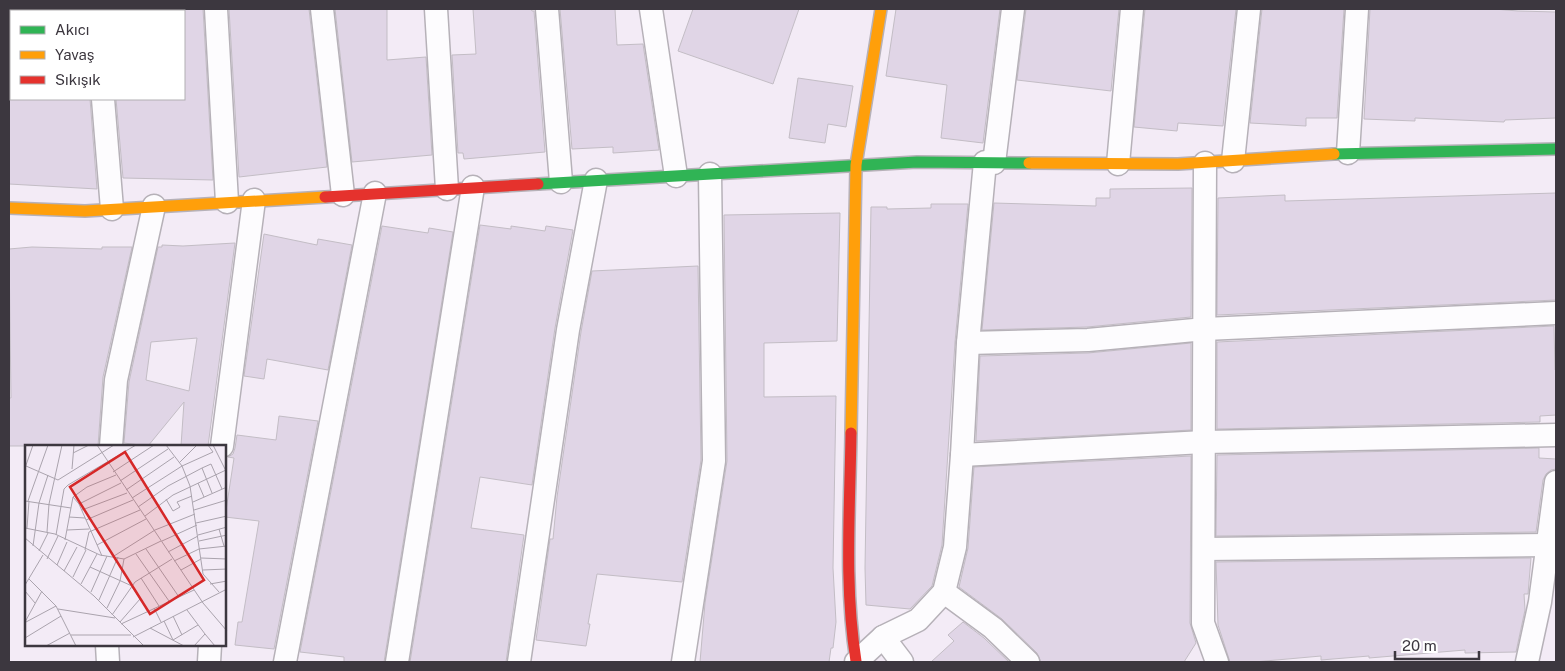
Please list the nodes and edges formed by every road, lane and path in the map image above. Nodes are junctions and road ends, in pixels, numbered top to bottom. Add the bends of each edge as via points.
1 (216, 9) edge
2 (322, 9) edge
3 (436, 9) edge
4 (547, 9) edge
5 (651, 9) edge
6 (881, 9) edge
7 (1013, 9) edge
8 (1132, 9) edge
9 (1249, 9) edge
10 (1357, 9) edge
11 (103, 100) edge
12 (1556, 149) edge
13 (1348, 153) junction
14 (1233, 161) junction
15 (989, 162) junction
16 (1206, 163) junction
17 (1118, 164) junction
18 (856, 165) junction
19 (710, 174) junction
20 (676, 176) junction
21 (596, 180) junction
22 (562, 182) junction
23 (473, 187) junction
24 (447, 189) junction
25 (375, 193) junction
26 (343, 195) junction
27 (254, 200) junction
28 (228, 202) junction
29 (154, 206) junction
30 (9, 208) edge
31 (112, 208) junction
32 (1556, 313) edge
33 (1205, 329) junction
34 (968, 343) junction
35 (1556, 435) edge
36 (1204, 442) junction
37 (111, 445) edge
38 (222, 445) edge
39 (962, 455) junction
40 (1556, 482) edge
41 (1549, 545) junction
42 (1204, 549) junction
43 (944, 592) junction
44 (1548, 603) edge
45 (883, 637) junction
46 (107, 646) edge
47 (210, 646) edge
48 (108, 662) edge
49 (209, 662) edge
50 (284, 662) edge
51 (397, 662) edge
52 (519, 662) edge
53 (683, 662) edge
54 (856, 662) edge
55 (902, 662) edge
56 (1028, 662) edge
57 (1217, 662) edge
58 (1528, 662) edge

1 - 28 street
2 - 26 street
3 - 24 street
4 - 22 street
5 - 20 street
6 - 18 street
7 - 15 street
8 - 17 street
9 - 14 street
10 - 13 street
11 - 31 street
12 - 13 street
13 - 14 street
14 - 16 street
15 - 17 street
15 - 18 street
15 - 34 street
16 - 17 street
16 - 33 street
18 - 19 street
18 - 54 street via 849,568
19 - 20 street
19 - 53 street via 714,460
20 - 21 street
21 - 22 street
21 - 52 street via 568,330
22 - 23 street
23 - 24 street
23 - 51 street
24 - 25 street
25 - 26 street
25 - 50 street
26 - 27 street
27 - 28 street
27 - 38 street
28 - 29 street
29 - 31 street
29 - 37 street via 116,380
30 - 31 street via 85,211
32 - 33 street
33 - 34 street via 1088,340
33 - 36 street
34 - 39 street
35 - 36 street
36 - 39 street
36 - 42 street
39 - 43 street via 955,547
40 - 41 street
41 - 42 street
41 - 44 street
42 - 57 street via 1203,623
43 - 45 street via 918,620
43 - 56 street via 993,628
44 - 58 street
45 - 54 street
45 - 55 street
46 - 48 street
47 - 49 street

